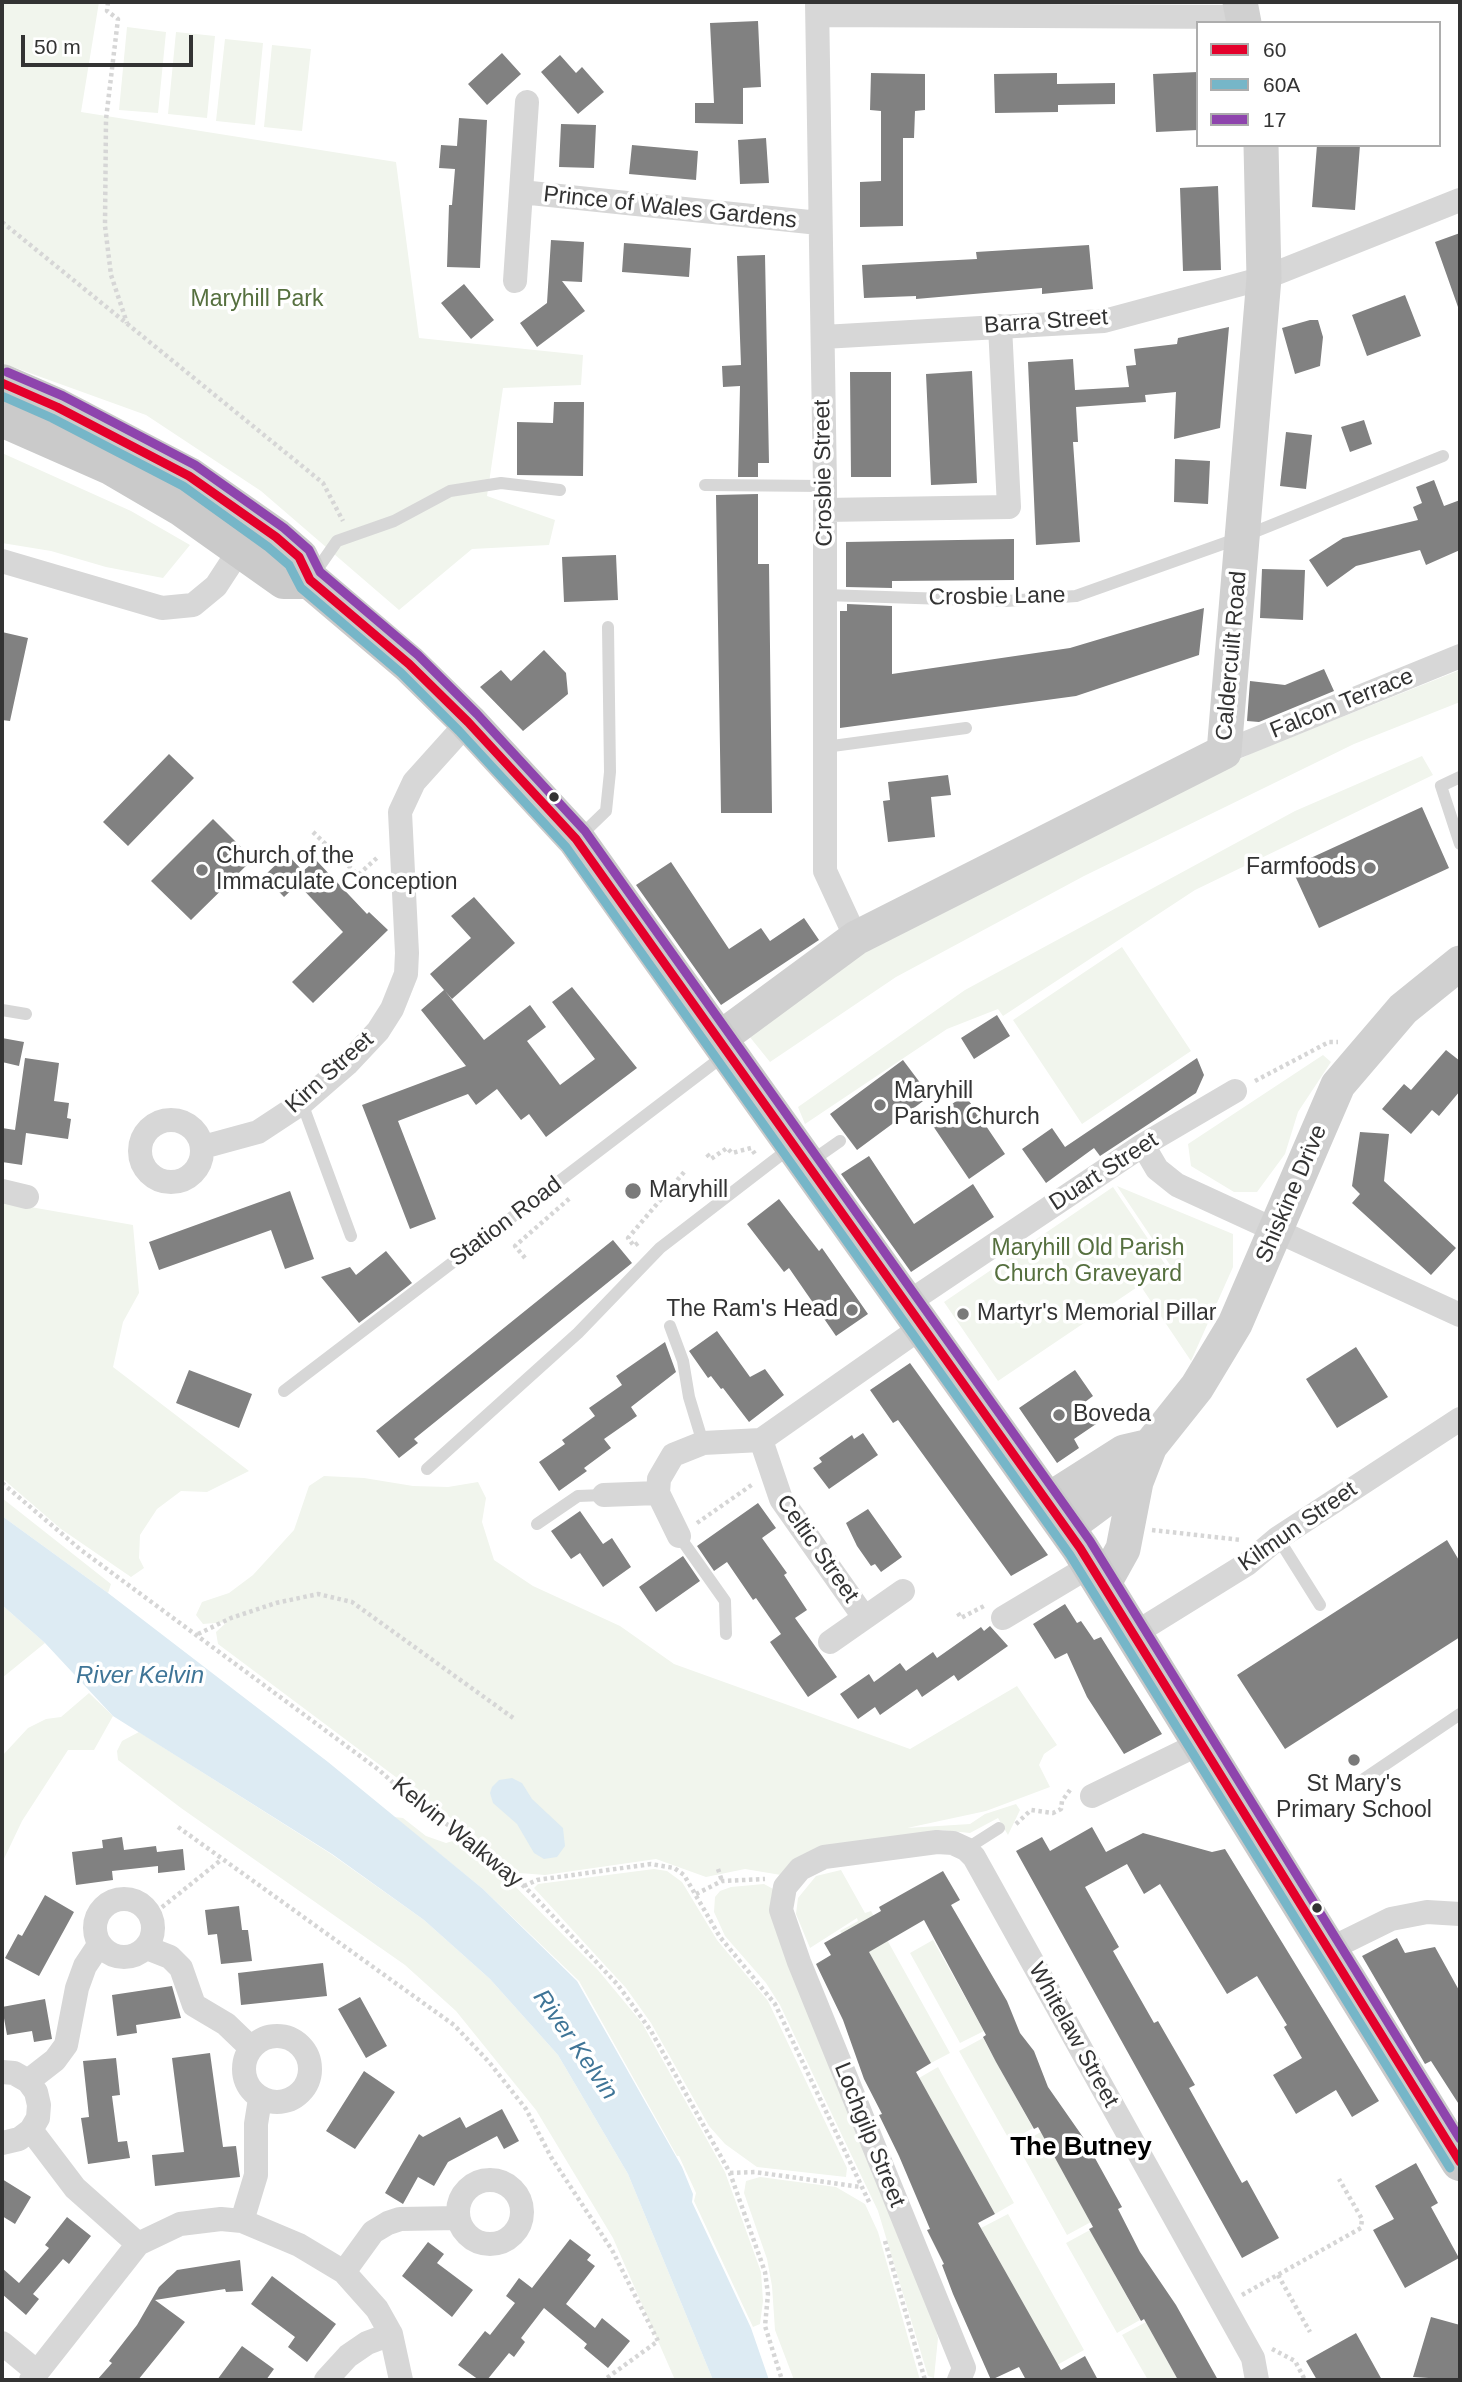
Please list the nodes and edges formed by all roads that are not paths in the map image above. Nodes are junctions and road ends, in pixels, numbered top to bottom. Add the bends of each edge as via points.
1 (817, 8) edge
2 (1242, 14) edge
3 (527, 102) dead end
4 (1261, 147) edge
5 (521, 192) junction
6 (1460, 200) edge
7 (819, 223) junction
8 (1264, 278) junction
9 (515, 281) dead end
10 (1000, 326) junction
11 (823, 337) junction
12 (2, 383) edge
13 (2, 418) edge
14 (1443, 456) dead end
15 (705, 485) dead end
16 (560, 491) dead end
17 (825, 498) junction
18 (249, 536) junction
19 (1242, 537) junction
20 (2, 561) edge
21 (310, 580) junction
22 (825, 595) junction
23 (608, 627) dead end
24 (1460, 656) edge
25 (468, 722) junction
26 (966, 728) dead end
27 (825, 747) junction
28 (1224, 752) junction
29 (1460, 777) edge
30 (576, 839) junction
31 (1460, 844) edge
32 (856, 937) junction
33 (1460, 963) edge
34 (2, 1010) edge
35 (26, 1014) dead end
36 (728, 1052) junction
37 (1236, 1091) road end
38 (302, 1103) junction
39 (840, 1142) dead end
40 (1143, 1145) junction
41 (203, 1147) dead end
42 (783, 1152) junction
43 (2, 1191) edge
44 (27, 1197) dead end
45 (1276, 1231) junction
46 (351, 1236) dead end
47 (1460, 1315) edge
48 (914, 1316) junction
49 (670, 1326) dead end
50 (284, 1391) dead end
51 (1460, 1419) edge
52 (761, 1440) junction
53 (703, 1443) junction
54 (1150, 1446) junction
55 (427, 1469) dead end
56 (1136, 1482) junction
57 (658, 1493) junction
58 (604, 1495) joint
59 (1056, 1515) junction
60 (537, 1524) dead end
61 (679, 1536) joint
62 (1274, 1541) junction
63 (1097, 1575) junction
64 (903, 1591) dead end
65 (1320, 1605) dead end
66 (864, 1617) junction
67 (1003, 1618) dead end
68 (726, 1634) dead end
69 (1134, 1634) junction
70 (830, 1642) dead end
71 (1460, 1714) edge
72 (1201, 1743) junction
73 (1355, 1785) dead end
74 (1086, 1791) road end
75 (999, 1828) dead end
76 (971, 1854) junction
77 (1460, 1914) edge
78 (99, 1945) junction
79 (147, 1948) junction
80 (1330, 1950) junction
81 (251, 2048) junction
82 (2, 2072) edge
83 (28, 2081) junction
84 (260, 2099) junction
85 (31, 2130) junction
86 (2, 2143) edge
87 (1460, 2162) edge
88 (458, 2218) dead end
89 (242, 2221) junction
90 (138, 2244) junction
91 (344, 2272) junction
92 (391, 2334) junction
93 (2, 2343) edge
94 (1251, 2360) edge
95 (34, 2376) edge
96 (965, 2376) edge
97 (326, 2380) edge
98 (401, 2380) edge

1 - 2 street
1 - 7 street, Crosbie Street
3 - 5 street, Prince of Wales Gardens
4 - 8 street, Caldercuilt Road
5 - 7 street, Prince of Wales Gardens
5 - 9 street, Prince of Wales Gardens
6 - 8 street, Barra Street
7 - 11 street, Crosbie Street
8 - 10 street, Barra Street via 1104,321
8 - 19 street, Caldercuilt Road
10 - 11 street, Barra Street
10 - 17 street via 1009,507
11 - 17 street, Crosbie Street
12 - 18 main road via 178,470
13 - 18 main road via 111,466 181,507
14 - 19 lane, Crosbie Lane
15 - 17 lane
16 - 21 lane via 501,483 450,491 394,521 337,541
17 - 22 street, Crosbie Street
18 - 20 street via 216,586 193,605 162,608
18 - 21 main road via 285,580
19 - 22 lane, Crosbie Lane via 1076,596 1006,601
19 - 28 street, Caldercuilt Road
21 - 25 main road via 409,664
22 - 27 street, Crosbie Street
23 - 30 lane via 610,772 606,811
24 - 28 street, Falcon Terrace
25 - 30 main road
25 - 38 street, Kirn Street via 414,782 400,812 407,953 401,992 378,1031
26 - 27 lane
27 - 32 street, Crosbie Street via 825,871
28 - 32 street, Caldercuilt Road
29 - 31 lane via 1441,786
30 - 36 main road
32 - 36 street, Caldercuilt Road
33 - 45 street, Shiskine Drive via 1403,1009 1338,1085
34 - 35 lane
36 - 42 main road
36 - 50 lane, Station Road
37 - 40 street, Duart Street
38 - 41 street, Kirn Street via 258,1132
38 - 46 lane
39 - 42 lane
40 - 45 street via 1157,1169 1177,1185
40 - 48 street, Duart Street via 960,1267
42 - 48 main road
42 - 55 lane via 660,1248 578,1333
43 - 44 street
45 - 47 street
45 - 54 street, Shiskine Drive via 1226,1342
48 - 52 street
48 - 59 main road
49 - 53 lane
51 - 62 street, Kilmun Street
52 - 53 street
52 - 66 street, Celtic Street via 781,1499
53 - 57 street via 673,1455 659,1479
54 - 56 street, Shiskine Drive
54 - 59 street via 1124,1452
56 - 59 street
56 - 63 street, Shiskine Drive via 1123,1549
57 - 58 street
57 - 61 street
58 - 60 lane via 578,1496
59 - 63 main road
61 - 68 lane via 725,1601
62 - 65 lane
62 - 69 street, Kilmun Street via 1247,1564
63 - 67 street
63 - 69 main road
64 - 66 street, Celtic Street
66 - 70 street, Celtic Street
69 - 72 main road
71 - 73 lane
72 - 74 street
72 - 80 main road
75 - 76 lane
76 - 94 street, Whitelaw Street
76 - 96 street, Lochgilp Street via 953,1843 937,1842 824,1857 800,1869 785,1887 781,1910
77 - 80 street via 1427,1912 1383,1922
78 - 79 street via 122,1958
78 - 79 street via 98,1914 115,1900 136,1901 151,1916 154,1927
78 - 83 street via 77,1988 66,2045
79 - 81 street via 170,1957 181,1968 194,2004 226,2024
80 - 87 main road
81 - 84 street via 244,2061 244,2076
81 - 84 street via 262,2039 288,2038 308,2057 307,2084 299,2094 273,2103
82 - 83 street
83 - 85 street via 39,2105
84 - 89 street via 256,2175
85 - 86 street via 19,2140
85 - 90 street via 75,2188
88 - 91 street via 388,2223 373,2232
89 - 90 street via 180,2224
89 - 91 street via 312,2251
90 - 95 street
91 - 92 street via 377,2309
92 - 97 street via 348,2356
92 - 98 street
93 - 95 street

